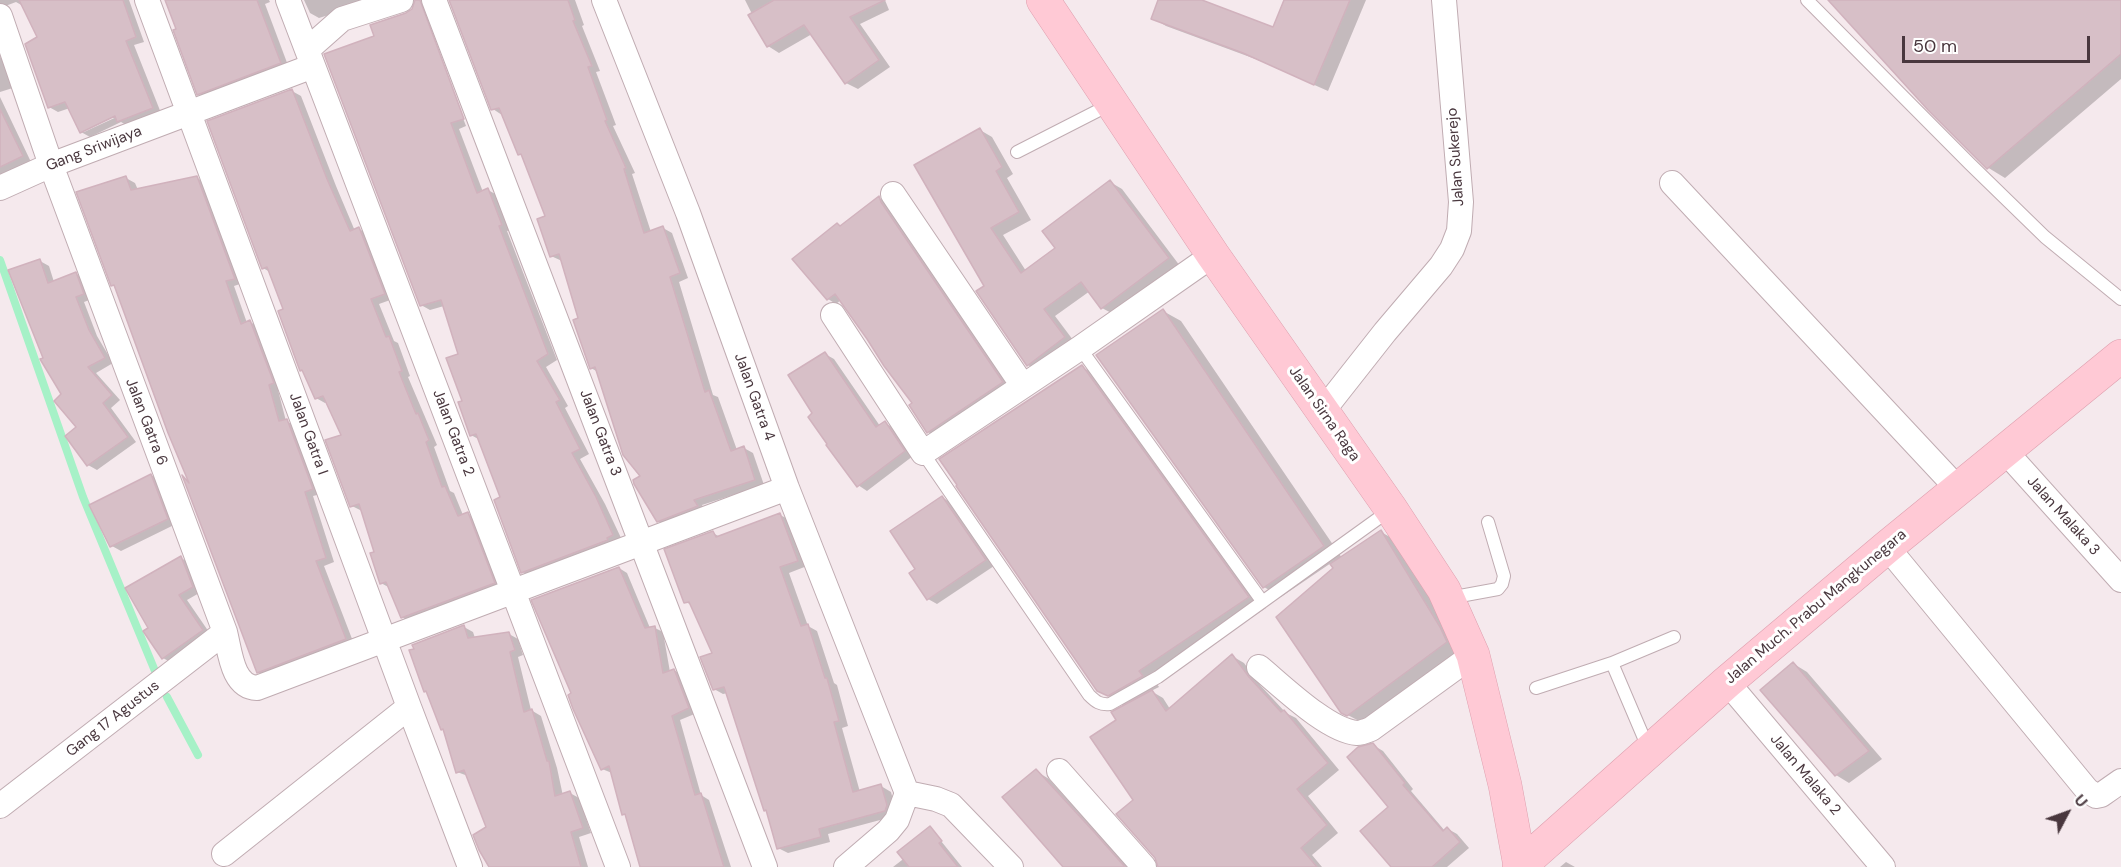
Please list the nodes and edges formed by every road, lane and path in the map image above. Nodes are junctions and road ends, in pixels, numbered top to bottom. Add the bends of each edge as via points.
1 (147, 0) edge
2 (288, 0) edge
3 (400, 0) edge
4 (434, 0) edge
5 (604, 0) edge
6 (1042, 0) edge
7 (1444, 0) edge
8 (1807, 0) edge
9 (0, 16) edge
10 (310, 58) junction
11 (1112, 104) junction
12 (189, 112) junction
13 (1017, 152) dead end
14 (51, 165) junction
15 (1672, 183) dead end
16 (0, 188) edge
17 (893, 194) dead end
18 (1213, 255) junction
19 (2121, 299) edge
20 (833, 315) dead end
21 (1080, 348) junction
22 (2121, 356) edge
23 (1023, 386) junction
24 (1322, 412) junction
25 (2005, 451) junction
26 (922, 453) junction
27 (786, 488) junction
28 (1959, 490) junction
29 (1390, 509) junction
30 (1488, 522) dead end
31 (642, 542) junction
32 (1887, 547) junction
33 (2121, 580) edge
34 (513, 590) junction
35 (1448, 598) junction
36 (1262, 601) junction
37 (225, 632) junction
38 (1674, 637) dead end
39 (385, 639) junction
40 (1473, 655) junction
41 (1612, 663) junction
42 (1259, 667) dead end
43 (1727, 682) junction
44 (1536, 688) dead end
45 (409, 707) junction
46 (1649, 751) junction
47 (1059, 771) dead end
48 (2121, 781) edge
49 (904, 800) junction
50 (0, 806) edge
51 (224, 854) dead end
52 (463, 863) edge
53 (618, 867) edge
54 (765, 867) edge
55 (846, 867) edge
56 (1011, 867) edge
57 (1144, 867) edge
58 (1520, 867) edge
59 (1883, 867) edge

1 - 12 street, Jalan Gatra I
2 - 10 street, Jalan Gatra 2
3 - 10 street via 342,19
4 - 31 street, Jalan Gatra 3
5 - 27 street, Jalan Gatra 4 via 688,213
6 - 11 street, Jalan Sirna Raga
7 - 24 street, Jalan Sukerejo via 1461,202 1459,231 1441,266
8 - 19 lane via 2037,229
9 - 14 street, Jalan Gatra 6
10 - 12 street, Gang Sriwijaya
10 - 34 street, Jalan Gatra 2
11 - 13 lane
11 - 18 street, Jalan Sirna Raga
12 - 14 street, Gang Sriwijaya
12 - 39 street, Jalan Gatra I
14 - 16 street, Gang Sriwijaya
14 - 37 street, Jalan Gatra 6
15 - 28 street
17 - 23 street
18 - 21 street
18 - 24 street, Jalan Sirna Raga
20 - 26 street
21 - 23 street
21 - 36 lane
22 - 25 street, Jalan Much. Prabu Mangkunegara
23 - 26 street
24 - 29 street, Jalan Sirna Raga
25 - 28 street, Jalan Much. Prabu Mangkunegara
25 - 33 street, Jalan Malaka 3
26 - 36 lane via 1097,703 1110,704 1158,677
27 - 31 street
27 - 49 street, Jalan Gatra 4
28 - 32 street, Jalan Much. Prabu Mangkunegara
29 - 35 street, Jalan Sirna Raga
29 - 36 lane
30 - 35 lane via 1504,576 1502,584 1498,589
31 - 34 street
31 - 54 street, Jalan Gatra 3
32 - 43 street, Jalan Much. Prabu Mangkunegara
32 - 48 street via 2087,790 2101,795
34 - 39 street
34 - 53 street, Jalan Gatra 2
35 - 40 street, Jalan Sirna Raga
37 - 39 street, Jalan Gatra 6 via 236,674 250,688
37 - 50 street, Gang 17 Agustus
38 - 41 lane
39 - 45 street, Jalan Gatra I
40 - 42 street via 1371,729 1358,733 1326,720
40 - 58 street, Jalan Sirna Raga
41 - 44 lane
41 - 46 lane
43 - 46 street, Jalan Much. Prabu Mangkunegara
43 - 59 street, Jalan Malaka 2
45 - 51 street
45 - 52 street, Jalan Gatra I
46 - 58 street, Jalan Much. Prabu Mangkunegara
47 - 57 street
49 - 55 street via 888,831
49 - 56 street via 936,799 951,805

